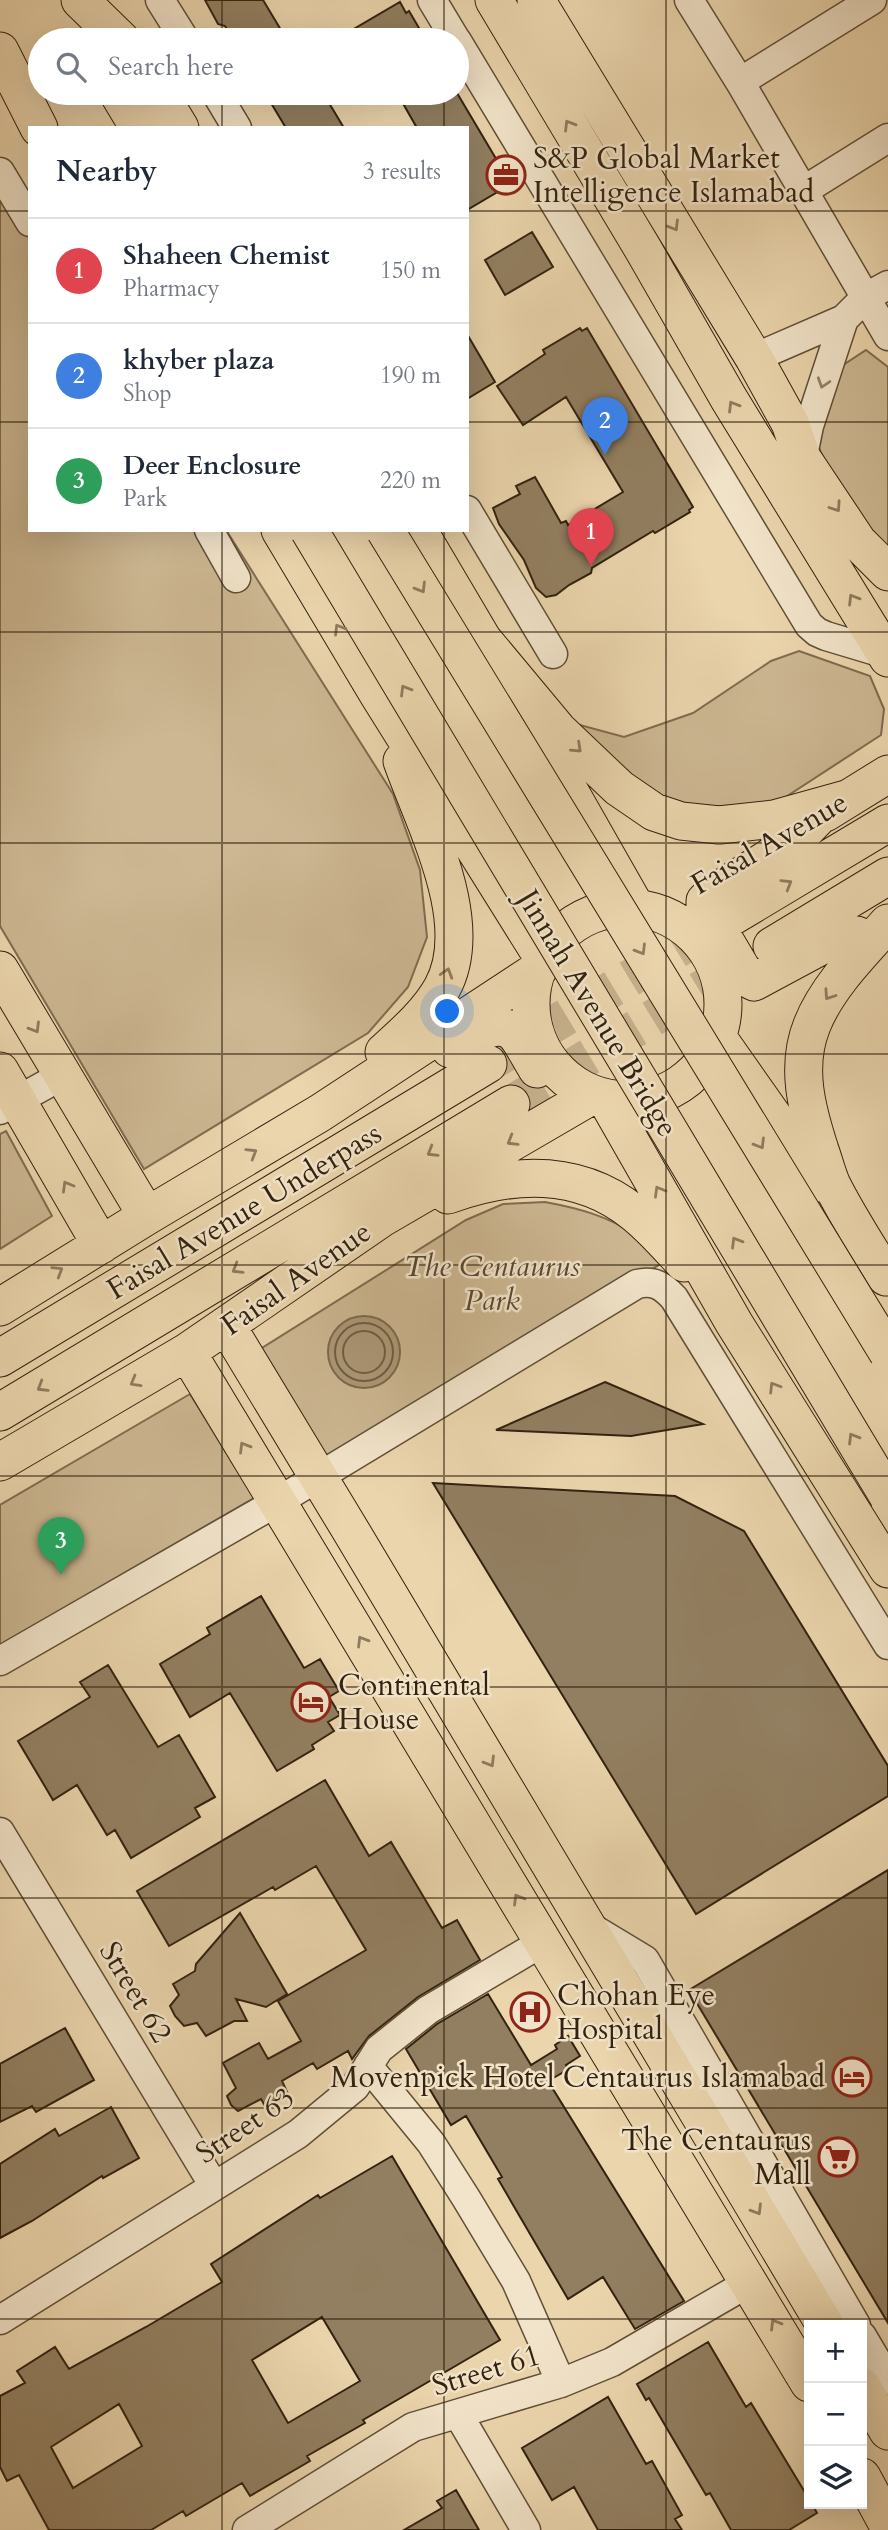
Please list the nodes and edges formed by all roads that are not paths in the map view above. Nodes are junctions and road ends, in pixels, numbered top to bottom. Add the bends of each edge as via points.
1 (61, 0) edge
2 (80, 0) edge
3 (160, 0) edge
4 (432, 0) edge
5 (494, 0) edge
6 (536, 0) edge
7 (689, 0) edge
8 (872, 0) edge
9 (0, 27) edge
10 (78, 28) edge
11 (109, 28) edge
12 (178, 28) edge
13 (448, 28) edge
14 (0, 51) edge
15 (469, 63) edge
16 (28, 67) edge
17 (740, 82) junction
18 (53, 105) edge
19 (125, 105) edge
20 (166, 105) edge
21 (223, 105) edge
22 (38, 126) edge
23 (66, 126) edge
24 (138, 126) edge
25 (179, 126) edge
26 (236, 126) edge
27 (888, 138) edge
28 (0, 172) edge
29 (803, 191) junction
30 (28, 219) edge
31 (877, 291) edge
32 (844, 318) junction
33 (888, 336) edge
34 (754, 358) junction
35 (802, 458) junction
36 (789, 496) junction
37 (469, 513) edge
38 (210, 532) edge
39 (281, 532) edge
40 (310, 532) edge
41 (386, 532) edge
42 (419, 532) edge
43 (888, 572) edge
44 (236, 578) dead end
45 (485, 641) junction
46 (553, 654) dead end
47 (887, 656) edge
48 (379, 694) junction
49 (888, 774) edge
50 (831, 808) junction
51 (888, 823) edge
52 (888, 876) edge
53 (643, 909) junction
54 (888, 916) edge
55 (728, 919) tunnel mouth
56 (873, 929) edge
57 (752, 958) tunnel mouth
58 (540, 964) junction
59 (0, 970) edge
60 (720, 1030) junction
61 (488, 1064) tunnel mouth
62 (63, 1075) junction
63 (6, 1094) edge
64 (600, 1097) junction
65 (511, 1104) tunnel mouth
66 (320, 1113) junction
67 (545, 1122) junction
68 (147, 1216) junction
69 (382, 1218) junction
70 (101, 1245) junction
71 (887, 1279) edge
72 (0, 1307) edge
73 (734, 1323) junction
74 (227, 1326) junction
75 (187, 1352) junction
76 (888, 1353) edge
77 (0, 1358) edge
78 (0, 1412) edge
79 (0, 1462) edge
80 (317, 1476) junction
81 (888, 1496) edge
82 (277, 1502) junction
83 (348, 1525) junction
84 (309, 1555) junction
85 (888, 1569) edge
86 (888, 1645) edge
87 (0, 1661) edge
88 (0, 1832) edge
89 (587, 1926) junction
90 (543, 1941) junction
91 (368, 2066) junction
92 (214, 2186) junction
93 (750, 2282) junction
94 (0, 2320) edge
95 (822, 2320) edge
96 (853, 2320) edge
97 (867, 2344) edge
98 (804, 2361) edge
99 (888, 2380) edge
100 (561, 2383) junction
101 (867, 2395) edge
102 (458, 2414) junction
103 (888, 2431) edge
104 (867, 2486) edge
105 (888, 2525) edge
106 (250, 2529) edge
107 (526, 2530) edge

1 - 10 main road
2 - 11 main road
3 - 12 street
4 - 13 street
36 -> 5 main road
6 -> 34 main road
7 - 17 street
8 - 17 street
9 - 16 main road
14 - 22 main road
15 - 47 street via 809,625 826,636
17 - 29 street
18 - 23 main road
19 - 24 main road
20 - 25 main road
21 - 26 street
27 - 29 street
28 - 30 street
29 - 31 street
31 - 32 street
31 - 33 street
32 - 34 street
32 -> 35 street
34 - 35 main road via 790,423
35 - 36 street
35 -> 43 main road via 858,542
47 -> 36 main road
37 - 46 street
38 - 44 street
48 -> 39 main road
81 -> 40 main road, Jinnah Avenue Bridge, bridge
41 -> 76 main road, bridge
42 - 45 main road
45 -> 50 main road via 559,731 619,788 654,812 681,821 719,825
45 - 53 main road
48 - 58 main road
66 -> 48 main road via 414,1024 442,988 450,968 454,921 450,892
49 - 50 main road, Faisal Avenue
50 - 53 main road, Faisal Avenue
50 - 56 main road via 794,842 710,896 705,907 747,978 754,982 834,939
55 -> 51 main road
52 - 57 main road
53 - 58 main road via 608,910 582,919 560,936
53 - 60 main road via 677,921 699,940 715,964 723,992
54 - 56 main road
56 - 60 main road
56 -> 71 main road via 812,1025 803,1058 804,1089 832,1184
58 - 64 main road via 531,999 534,1029 547,1057 567,1080
58 - 66 main road
59 -> 62 main road
60 - 64 main road via 705,1062 685,1082 661,1095 634,1101
60 - 71 main road
61 - 77 main road, Faisal Avenue Underpass
62 - 63 street
62 - 68 main road
70 -> 63 main road
64 - 67 main road, Faisal Avenue
73 -> 64 main road
65 -> 78 main road, Faisal Avenue Underpass
66 - 67 main road via 400,1079 475,1034 505,1028 514,1033 541,1075 548,1092
68 -> 66 main road
67 -> 69 main road, Faisal Avenue
68 - 70 main road
69 - 73 main road via 475,1185 512,1178 554,1178 587,1185 608,1194 645,1223
69 - 74 main road, Faisal Avenue
72 -> 70 main road
85 -> 73 main road
74 - 75 main road, Faisal Avenue
74 - 80 main road
75 -> 79 main road, Faisal Avenue
82 -> 75 main road
80 - 82 street
80 - 83 main road
80 - 86 street via 638,1284 657,1283 674,1298
82 - 84 main road
82 - 87 street
83 - 84 main road
83 -> 89 main road
90 -> 84 main road
88 - 92 street, Street 62
89 -> 95 main road
89 - 96 street via 645,1960
90 - 91 street, Street 63 via 428,2010 379,2049
90 - 93 main road
91 - 92 street, Street 63 via 355,2087 298,2134
91 - 100 street via 431,2143 466,2198 516,2281
92 - 94 street, Street 63
98 -> 93 main road
93 - 100 street, Street 61 via 612,2362
97 - 99 street
100 - 102 street, Street 61
101 - 103 main road
102 - 106 street, Street 61 via 412,2427
102 - 107 street
104 - 105 main road

